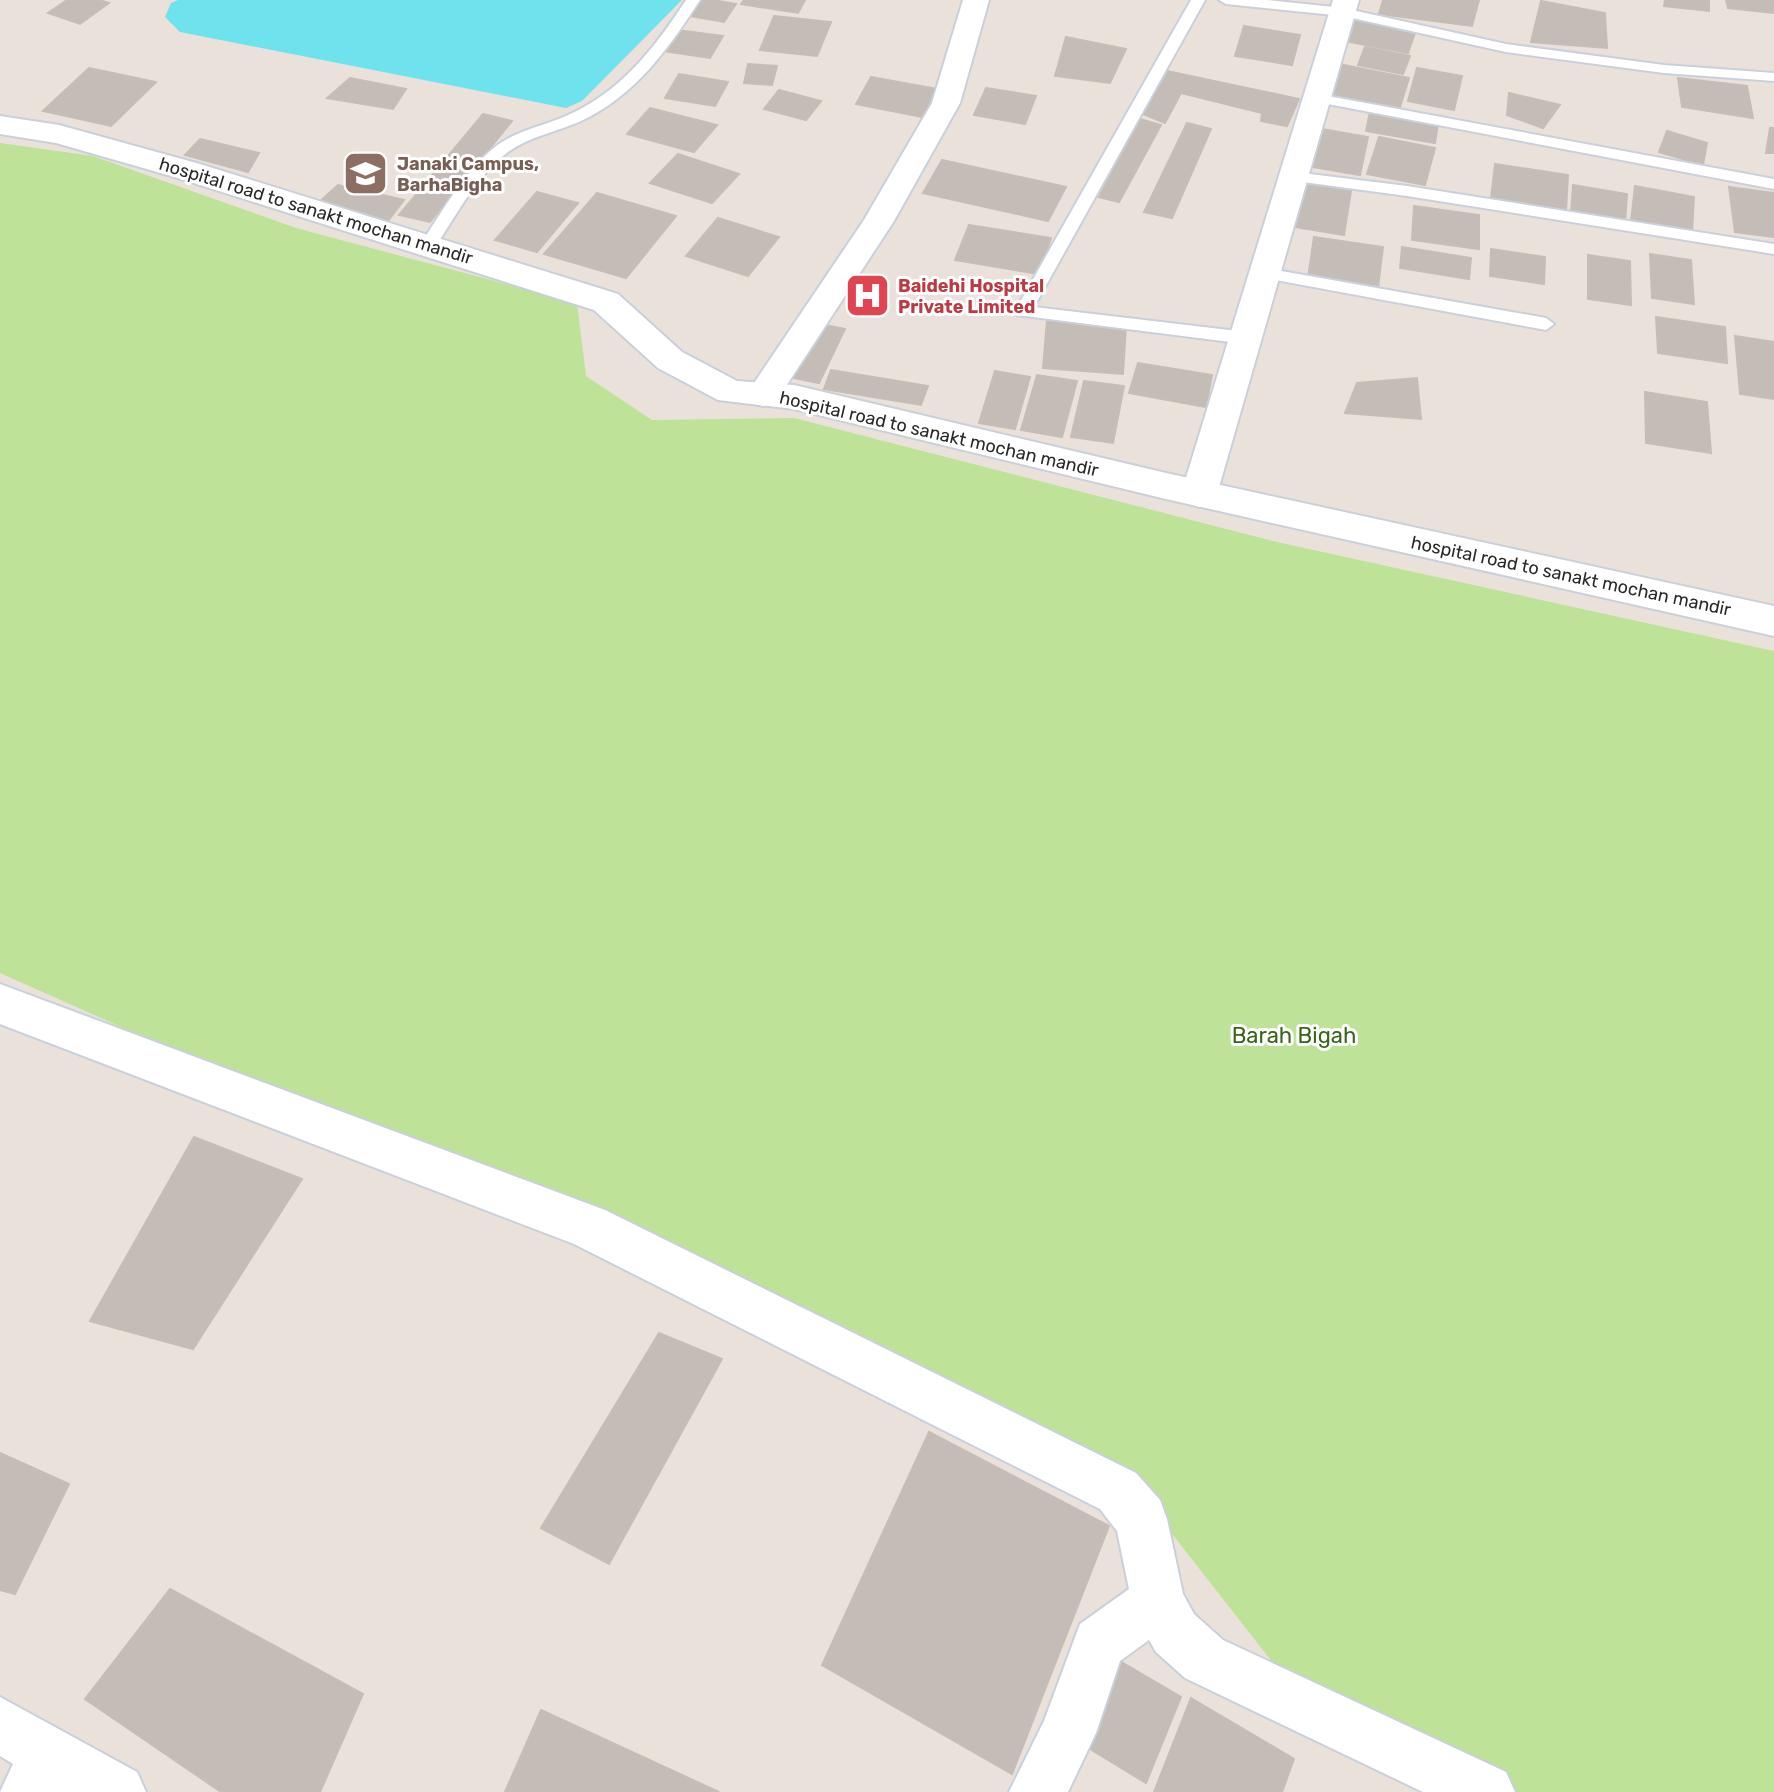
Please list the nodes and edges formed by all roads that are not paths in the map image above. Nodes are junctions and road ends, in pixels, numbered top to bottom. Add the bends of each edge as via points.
1 (693, 0) edge
2 (976, 0) edge
3 (1198, 0) edge
4 (1226, 0) edge
5 (1344, 6) edge
6 (1774, 77) edge
7 (1317, 98) junction
8 (0, 125) edge
9 (1294, 177) junction
10 (1774, 184) edge
11 (428, 245) junction
12 (1774, 249) edge
13 (1265, 273) junction
14 (1546, 324) dead end
15 (1246, 338) junction
16 (763, 395) junction
17 (1199, 494) junction
18 (1774, 621) edge
19 (0, 1004) edge
20 (1158, 1601) junction
21 (0, 1725) edge
22 (38, 1772) edge
23 (1471, 1789) edge
24 (117, 1792) edge
25 (1038, 1792) edge

1 - 11 lane via 638,74 603,103 516,139 493,157
2 - 16 street via 946,103 879,221
3 - 15 lane via 1023,311
4 - 5 lane
5 - 6 lane via 1506,48
5 - 7 street
7 - 9 street
7 - 10 lane
8 - 11 street, hospital road to sanakt mochan mandir via 59,134
9 - 12 lane
9 - 13 street
11 - 16 street, hospital road to sanakt mochan mandir via 606,302 670,360 730,392
13 - 14 lane
13 - 15 street
15 - 17 street
16 - 17 street, hospital road to sanakt mochan mandir via 794,397
17 - 18 street, hospital road to sanakt mochan mandir
19 - 20 street via 588,1226 1118,1491 1141,1519
20 - 23 street via 1175,1633 1204,1659
20 - 25 street via 1099,1643 1068,1733
21 - 22 street
22 - 24 street

